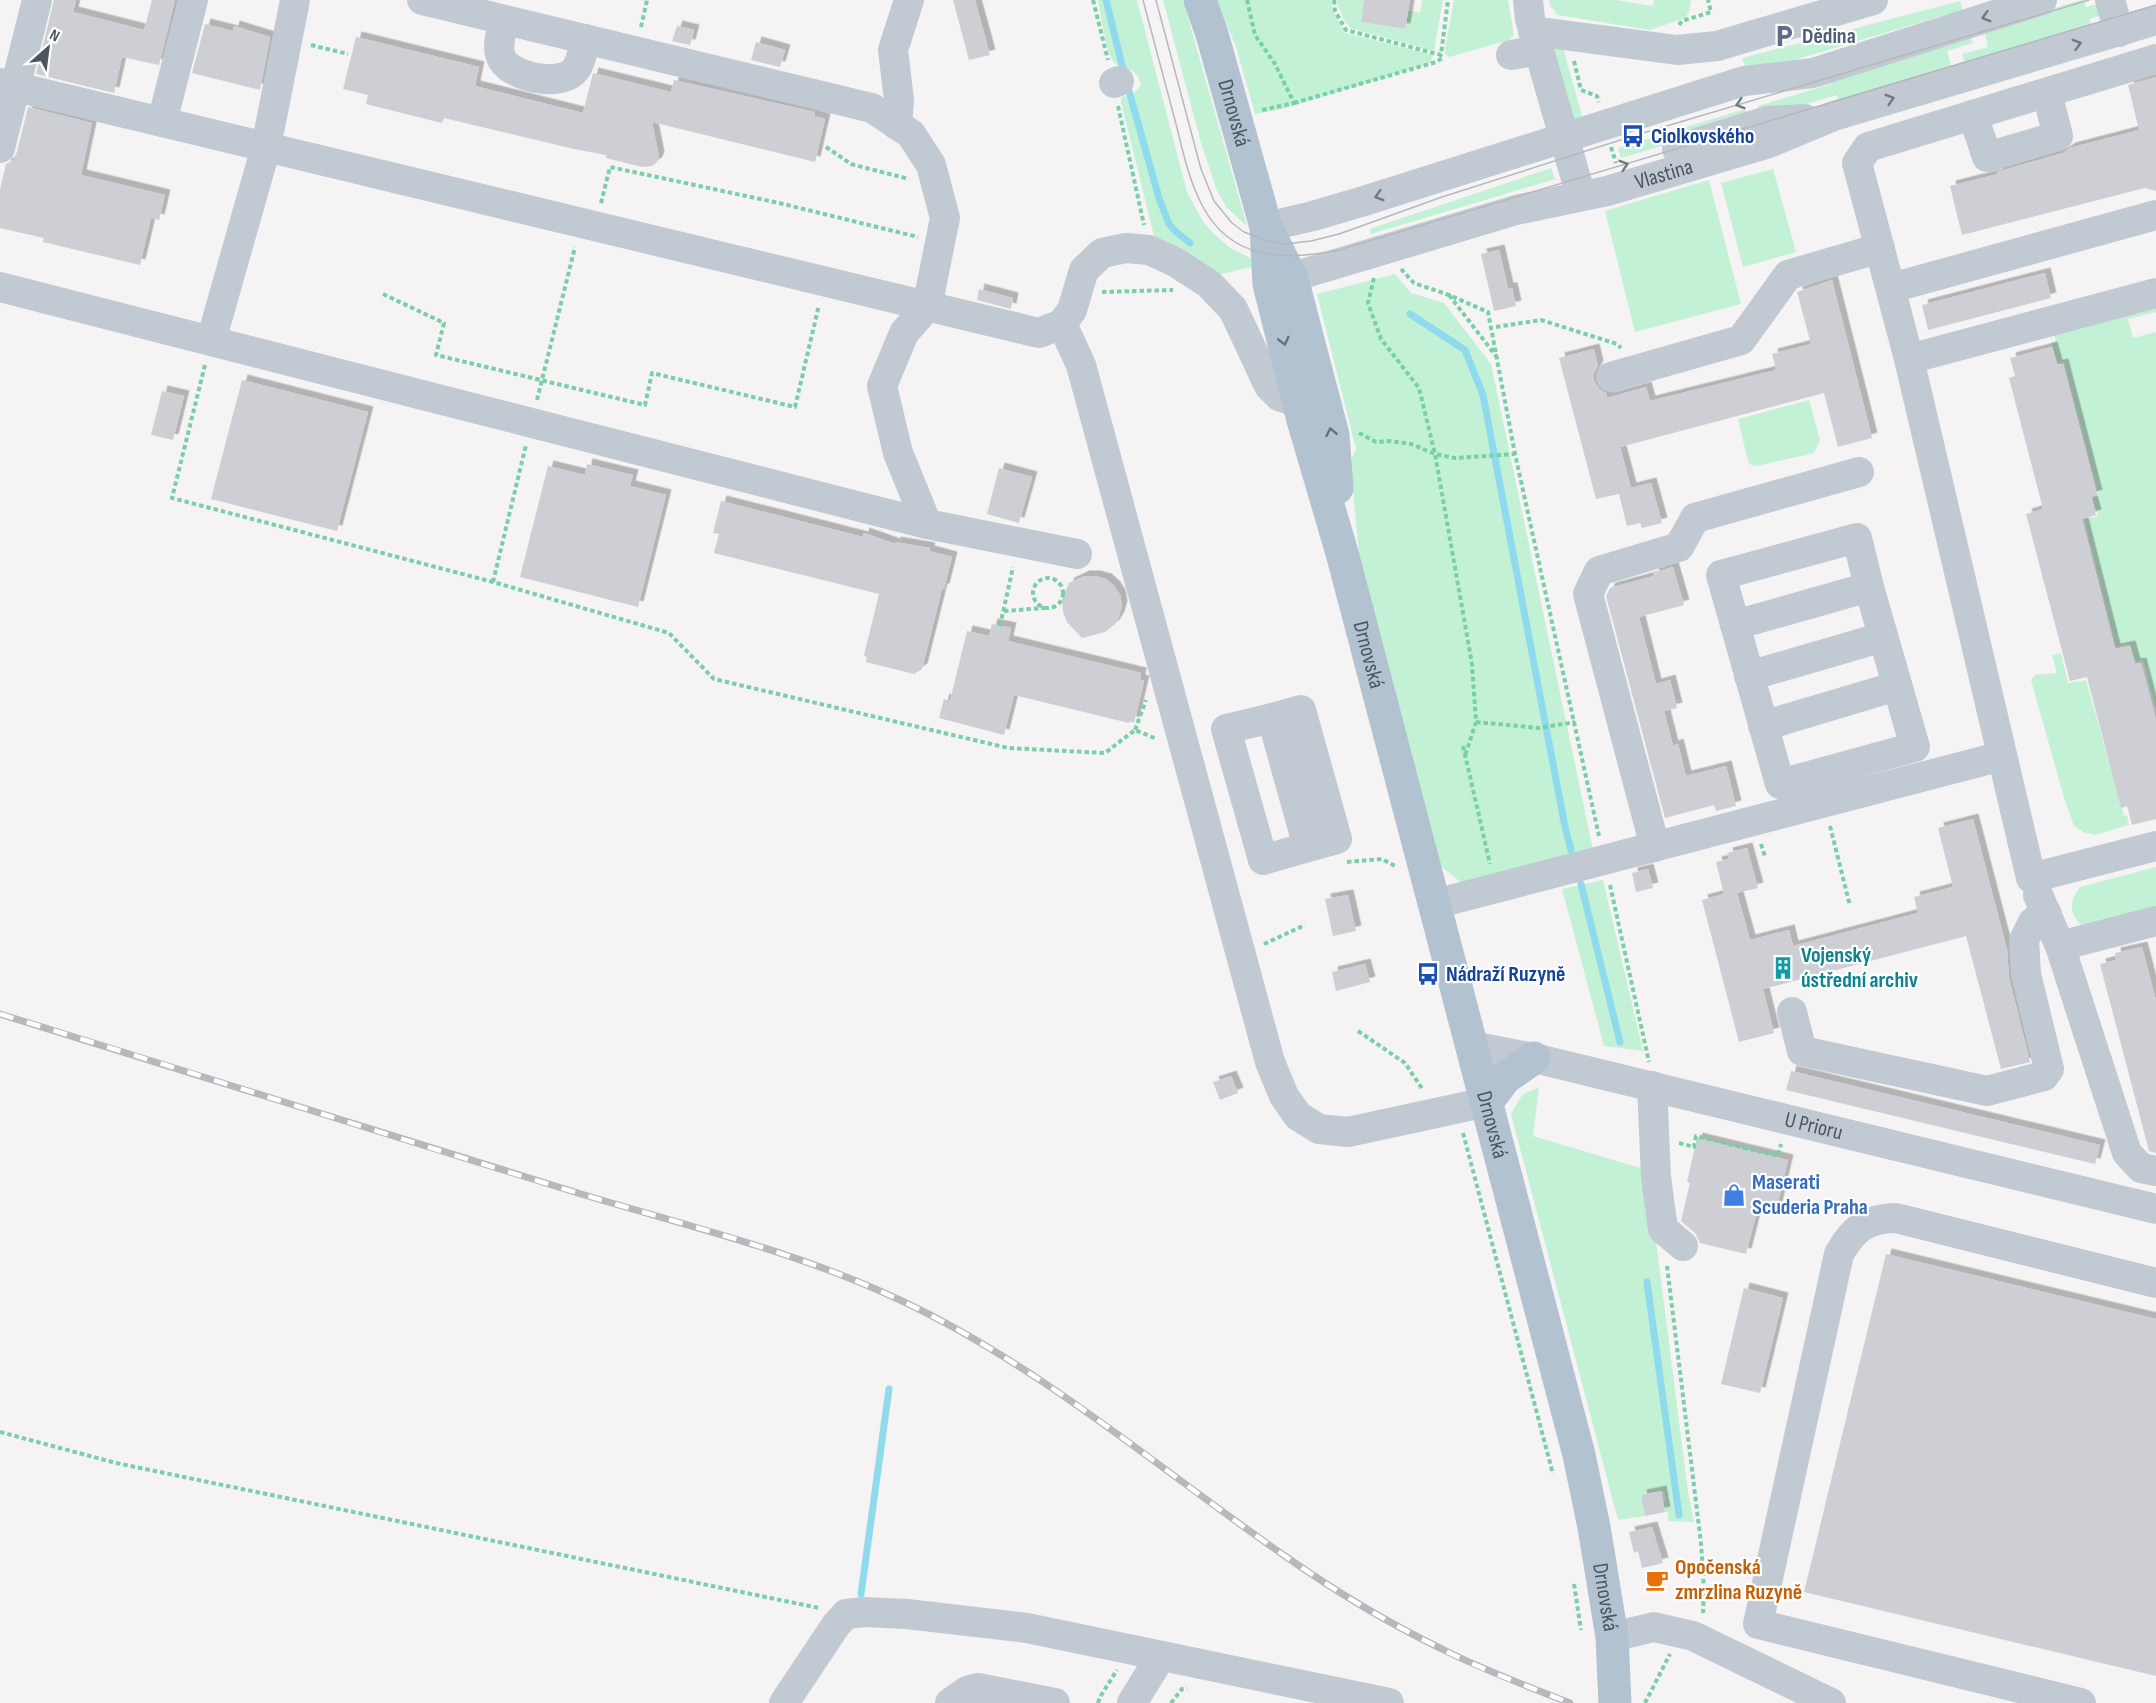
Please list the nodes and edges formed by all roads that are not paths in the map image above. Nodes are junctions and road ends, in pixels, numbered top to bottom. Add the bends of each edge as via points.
1 (37, 0) edge
2 (193, 0) edge
3 (295, 0) edge
4 (422, 0) edge
5 (909, 0) edge
6 (1200, 0) edge
7 (1528, 0) edge
8 (1873, 0) edge
9 (2042, 0) edge
10 (2110, 0) edge
11 (504, 20) junction
12 (2156, 20) edge
13 (2119, 32) junction
14 (586, 39) junction
15 (1528, 45) junction
16 (2156, 59) edge
17 (8, 85) edge
18 (2048, 93) junction
19 (1973, 115) junction
20 (162, 123) junction
21 (897, 125) junction
22 (266, 147) junction
23 (0, 148) edge
24 (1573, 167) junction
25 (2156, 215) edge
26 (1266, 227) junction
27 (1880, 248) junction
28 (1281, 282) junction
29 (0, 287) edge
30 (1891, 288) junction
31 (2156, 293) edge
32 (927, 307) junction
33 (1062, 324) junction
34 (212, 341) junction
35 (1909, 358) junction
36 (1611, 377) dead end
37 (1299, 403) junction
38 (1859, 472) dead end
39 (927, 524) junction
40 (1342, 553) junction
41 (1077, 554) dead end
42 (1869, 587) junction
43 (1735, 625) junction
44 (1883, 637) junction
45 (1749, 676) junction
46 (1897, 686) junction
47 (1763, 726) junction
48 (1897, 752) junction
49 (2002, 756) junction
50 (1905, 781) junction
51 (2156, 846) edge
52 (1308, 847) joint
53 (1655, 847) junction
54 (2031, 878) junction
55 (1435, 904) junction
56 (2047, 914) junction
57 (2156, 921) edge
58 (2061, 946) junction
59 (1792, 1012) dead end
60 (1472, 1046) junction
61 (1534, 1058) junction
62 (1652, 1086) junction
63 (1459, 1107) junction
64 (2156, 1172) edge
65 (2156, 1209) edge
66 (1673, 1238) road end
67 (2156, 1283) edge
68 (1612, 1637) junction
69 (1161, 1656) junction
70 (784, 1703) edge
71 (950, 1703) edge
72 (1055, 1703) edge
73 (1132, 1703) edge
74 (1389, 1703) edge
75 (1615, 1703) edge
76 (1831, 1703) edge
77 (2081, 1703) edge

1 - 17 street
2 - 20 street
3 - 22 street
4 - 11 street
5 - 21 street via 892,50 899,100
6 - 26 main road, Drnovská
7 - 15 street
8 - 15 street via 1717,46 1677,50
9 -> 24 street via 1813,73 1760,99
10 - 13 street
11 - 14 street
11 - 14 street via 499,45 501,59 512,69 546,80 559,80 577,69
12 - 13 street, Vlastina
24 -> 13 street, Vlastina via 1607,191 1769,143 1834,116
14 - 21 street via 872,108
15 - 24 street
16 - 18 street
17 - 20 street
17 - 23 street
18 - 19 street
18 - 19 street via 2058,136 1987,157
19 - 27 street via 1868,147 1857,163
20 - 22 street
21 - 32 street via 911,134 931,165 945,218
22 - 32 street
22 - 34 street
24 -> 26 street via 1486,162
24 - 28 street, Vlastina via 1516,210
25 - 30 street
26 - 28 main road, Drnovská
27 - 30 street
27 - 36 street via 1788,274 1741,340
28 -> 37 main road, Drnovská
40 -> 28 main road, Drnovská via 1333,435
29 - 34 street
30 - 35 street
31 - 35 street
32 - 33 street via 1039,333
32 - 39 street via 904,333 882,386 898,453
33 - 37 street via 1072,310 1084,270 1102,253 1126,248 1149,250 1209,284 1233,309 1269,386 1279,396
33 - 63 street via 1081,365 1270,1062 1284,1096 1298,1116 1319,1128 1348,1132
34 - 39 street
35 - 49 street
37 - 40 main road, Drnovská
38 - 53 street via 1695,518 1679,547 1599,571 1588,594
39 - 41 street
40 - 55 main road, Drnovská
42 - 43 street
42 - 43 street via 1857,538 1721,575
42 - 44 street
43 - 45 street
44 - 45 street
44 - 46 street
45 - 47 street
46 - 47 street
46 - 48 street via 1915,747
47 - 48 street via 1780,784
48 - 50 street
49 - 50 street
49 - 54 street
50 - 53 street
51 - 54 street
52 - 52 street via 1337,839 1301,710 1226,729 1263,860
53 - 55 street
54 - 56 street
55 - 60 main road, Drnovská
56 - 58 street
56 - 59 street via 2033,922 2024,940 2026,974 2049,1070 2044,1076 1987,1091 1802,1051
57 - 58 street
58 - 64 street via 2127,1153 2141,1168
60 - 61 street, U Prioru
60 - 63 main road, Drnovská
61 - 62 street, U Prioru
61 - 63 main road
62 - 65 street, U Prioru
62 - 66 street via 1656,1177
63 - 68 main road, Drnovská via 1579,1455
67 - 77 street via 1896,1218 1879,1218 1860,1225 1839,1254 1758,1624
68 - 75 main road, Drnovská
68 - 76 street via 1654,1627 1693,1636
69 - 70 street via 1027,1628 907,1614 846,1614
69 - 73 street
69 - 74 street
71 - 72 street via 978,1688

